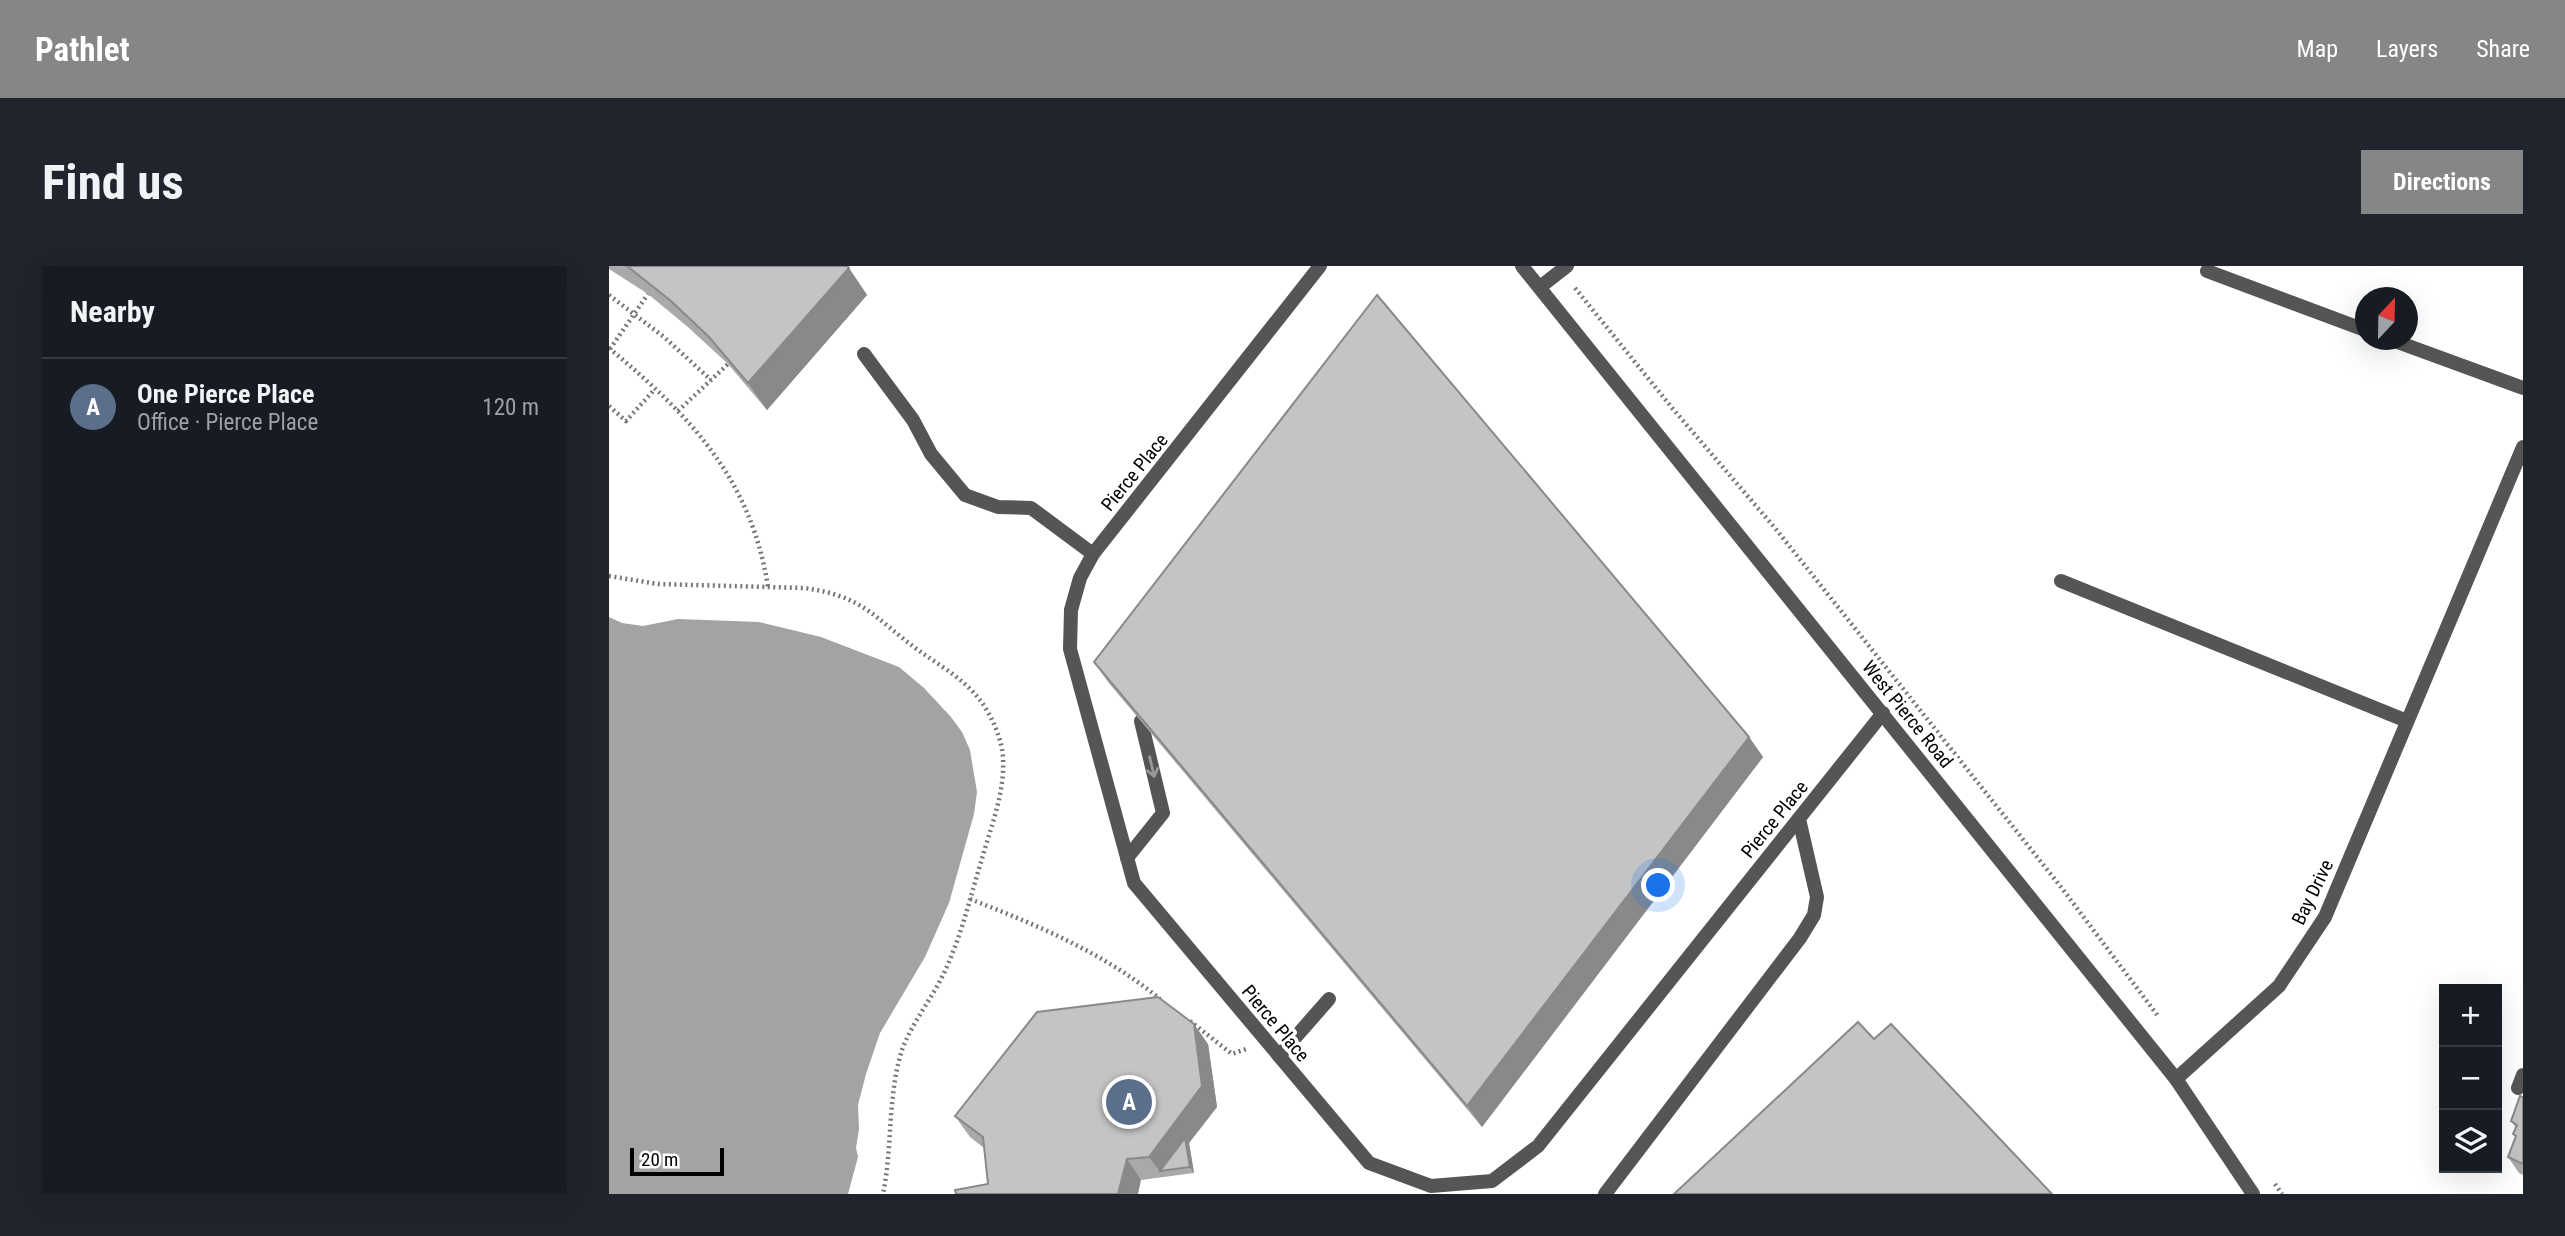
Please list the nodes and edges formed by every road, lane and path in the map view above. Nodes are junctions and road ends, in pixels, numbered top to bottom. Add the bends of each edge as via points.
1 (1320, 266) edge
2 (1522, 266) edge
3 (1564, 268) edge
4 (2207, 271) dead end
5 (1540, 287) junction
6 (648, 294) edge
7 (609, 295) edge
8 (634, 314) junction
9 (2355, 326) edge
10 (609, 348) edge
11 (2418, 350) edge
12 (864, 354) dead end
13 (728, 364) edge
14 (711, 380) junction
15 (2523, 388) edge
16 (655, 389) junction
17 (609, 406) edge
18 (678, 411) junction
19 (2523, 447) edge
20 (1093, 554) junction
21 (609, 576) edge
22 (2061, 581) dead end
23 (768, 587) junction
24 (1883, 713) junction
25 (1141, 721) edge
26 (2407, 721) junction
27 (1799, 819) junction
28 (1127, 858) junction
29 (970, 899) junction
30 (1329, 999) dead end
31 (1170, 1006) edge
32 (1181, 1014) edge
33 (2161, 1019) dead end
34 (1268, 1042) junction
35 (1279, 1056) junction
36 (2176, 1079) junction
37 (2271, 1180) dead end
38 (883, 1194) edge
39 (1605, 1194) edge
40 (2253, 1194) edge
41 (2282, 1194) edge

1 - 20 street, Pierce Place
2 - 5 street, West Pierce Road
3 - 5 street
3 - 33 path via 2061,887
4 - 9 street
5 - 24 street, West Pierce Road
6 - 8 path
7 - 8 path
8 - 10 path
8 - 14 path
10 - 16 path
11 - 15 street
12 - 20 street via 913,420 930,454 965,495 998,507 1031,508
13 - 14 path
14 - 18 path
16 - 17 path via 626,421
16 - 18 path
18 - 23 path via 712,448 736,485 753,527
19 - 26 street, Bay Drive
20 - 28 street, Pierce Place via 1071,610 1070,649
21 - 23 path via 658,584
22 - 26 street
23 - 29 path via 828,591 849,598 869,609 981,701 1001,743 1003,760 995,816
24 - 27 street, Pierce Place
24 - 36 street, West Pierce Road
25 -> 28 street via 1163,813
26 - 36 street, Bay Drive via 2325,917 2279,986
27 - 35 street, Pierce Place via 1538,1146 1492,1181 1431,1186 1369,1163
27 - 39 street via 1817,897 1814,915
28 - 34 street, Pierce Place via 1134,883
29 - 31 path via 1082,948
29 - 38 path via 941,979 899,1060
30 - 35 street
32 - 34 path via 1232,1054
34 - 35 street, Pierce Place
36 - 40 street, West Pierce Road
37 - 41 path

